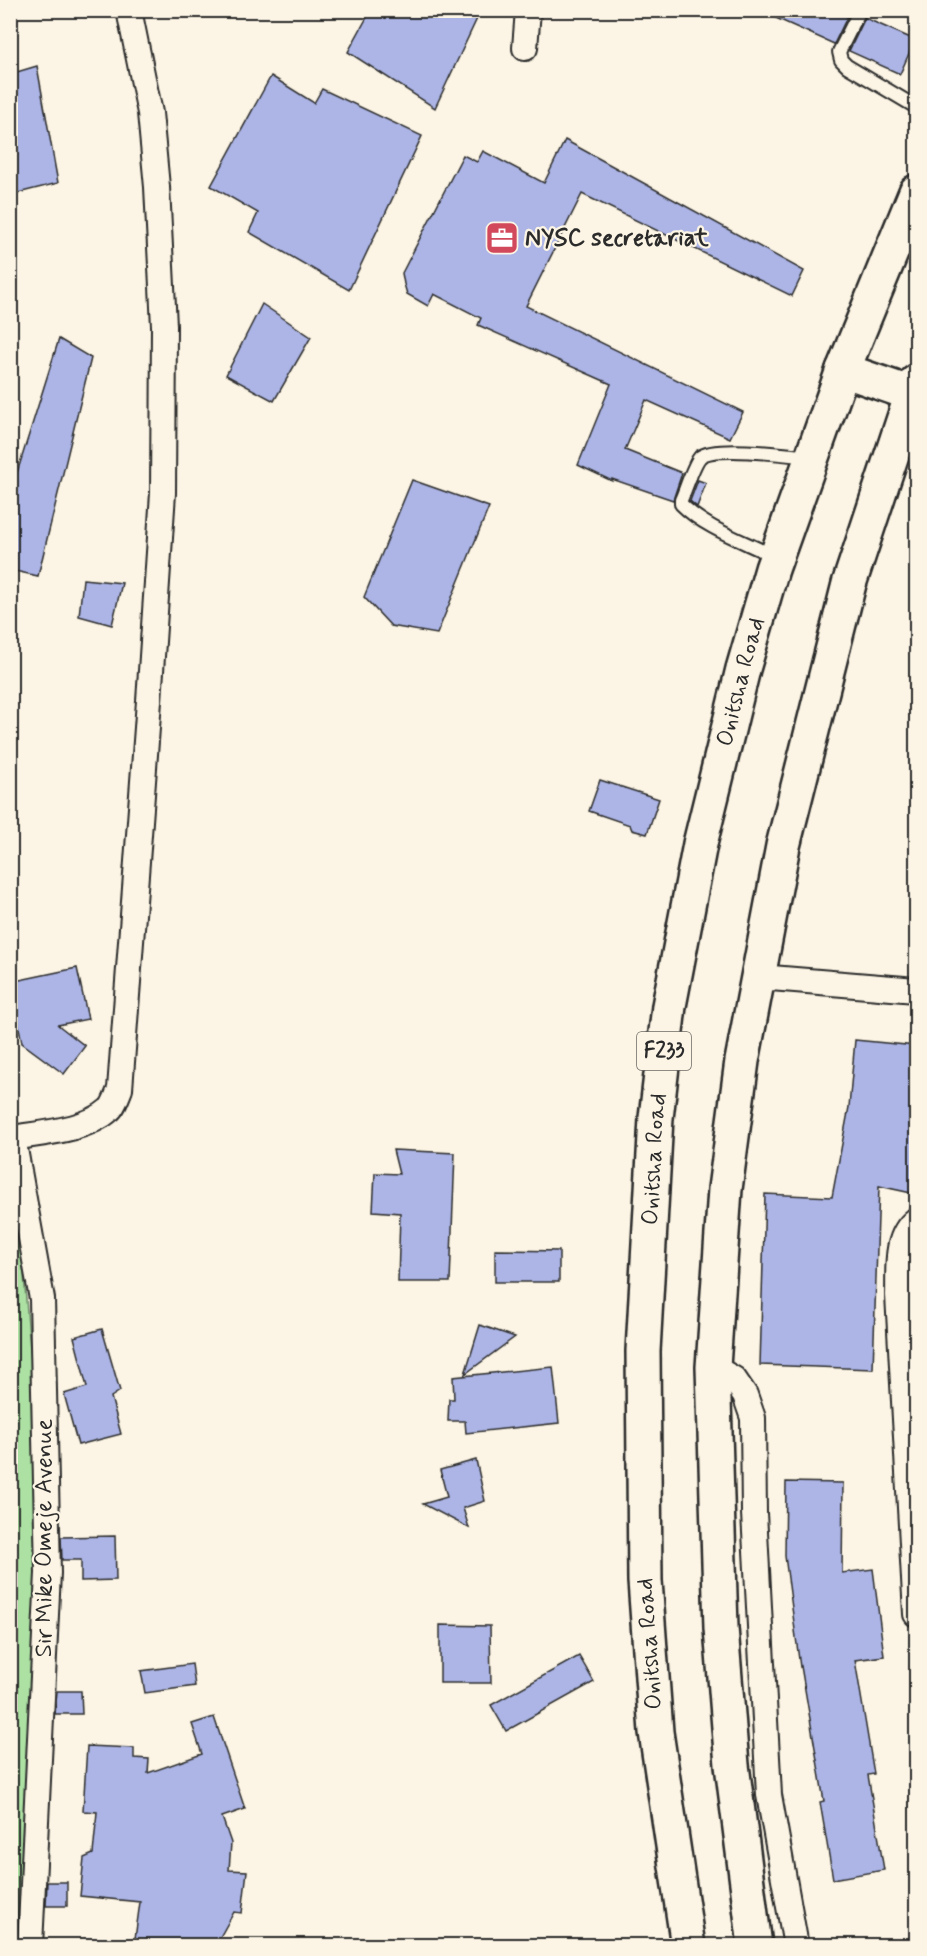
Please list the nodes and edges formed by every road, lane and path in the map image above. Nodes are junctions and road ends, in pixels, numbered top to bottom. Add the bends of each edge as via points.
1 (129, 10) edge
2 (528, 10) edge
3 (860, 10) edge
4 (525, 48) dead end
5 (916, 107) edge
6 (916, 192) edge
7 (843, 370) junction
8 (914, 388) edge
9 (811, 457) junction
10 (776, 557) junction
11 (759, 976) junction
12 (916, 990) edge
13 (12, 1136) edge
14 (916, 1220) edge
15 (713, 1367) junction
16 (916, 1614) edge
17 (30, 1946) edge
18 (688, 1946) edge
19 (755, 1946) edge
20 (796, 1946) edge

1 - 13 street via 150,113 157,187 164,326 163,481 120,1089 111,1109 97,1119 79,1126
2 - 4 street
3 - 5 lane via 839,52 841,60
6 - 7 main road, Onitsha Road / F233
7 - 8 main road
7 - 9 main road, Onitsha Road / F233
8 - 11 main road via 849,584 783,846
9 - 10 main road, Onitsha Road / F233
9 - 10 lane via 740,451 706,454 699,460 681,500 687,510 713,527
10 - 18 main road, Onitsha Road / F233 via 743,669 700,844 669,1006 654,1159 643,1351 645,1581 656,1732
11 - 12 street
11 - 15 main road via 742,1061 725,1189
13 - 17 street, Sir Mike Omeje Avenue via 42,1299 43,1334 48,1573
14 - 16 street via 908,1226 899,1249 898,1295
15 - 19 main road via 721,1628 732,1766
15 - 20 street via 734,1379 753,1418 754,1514 770,1795

